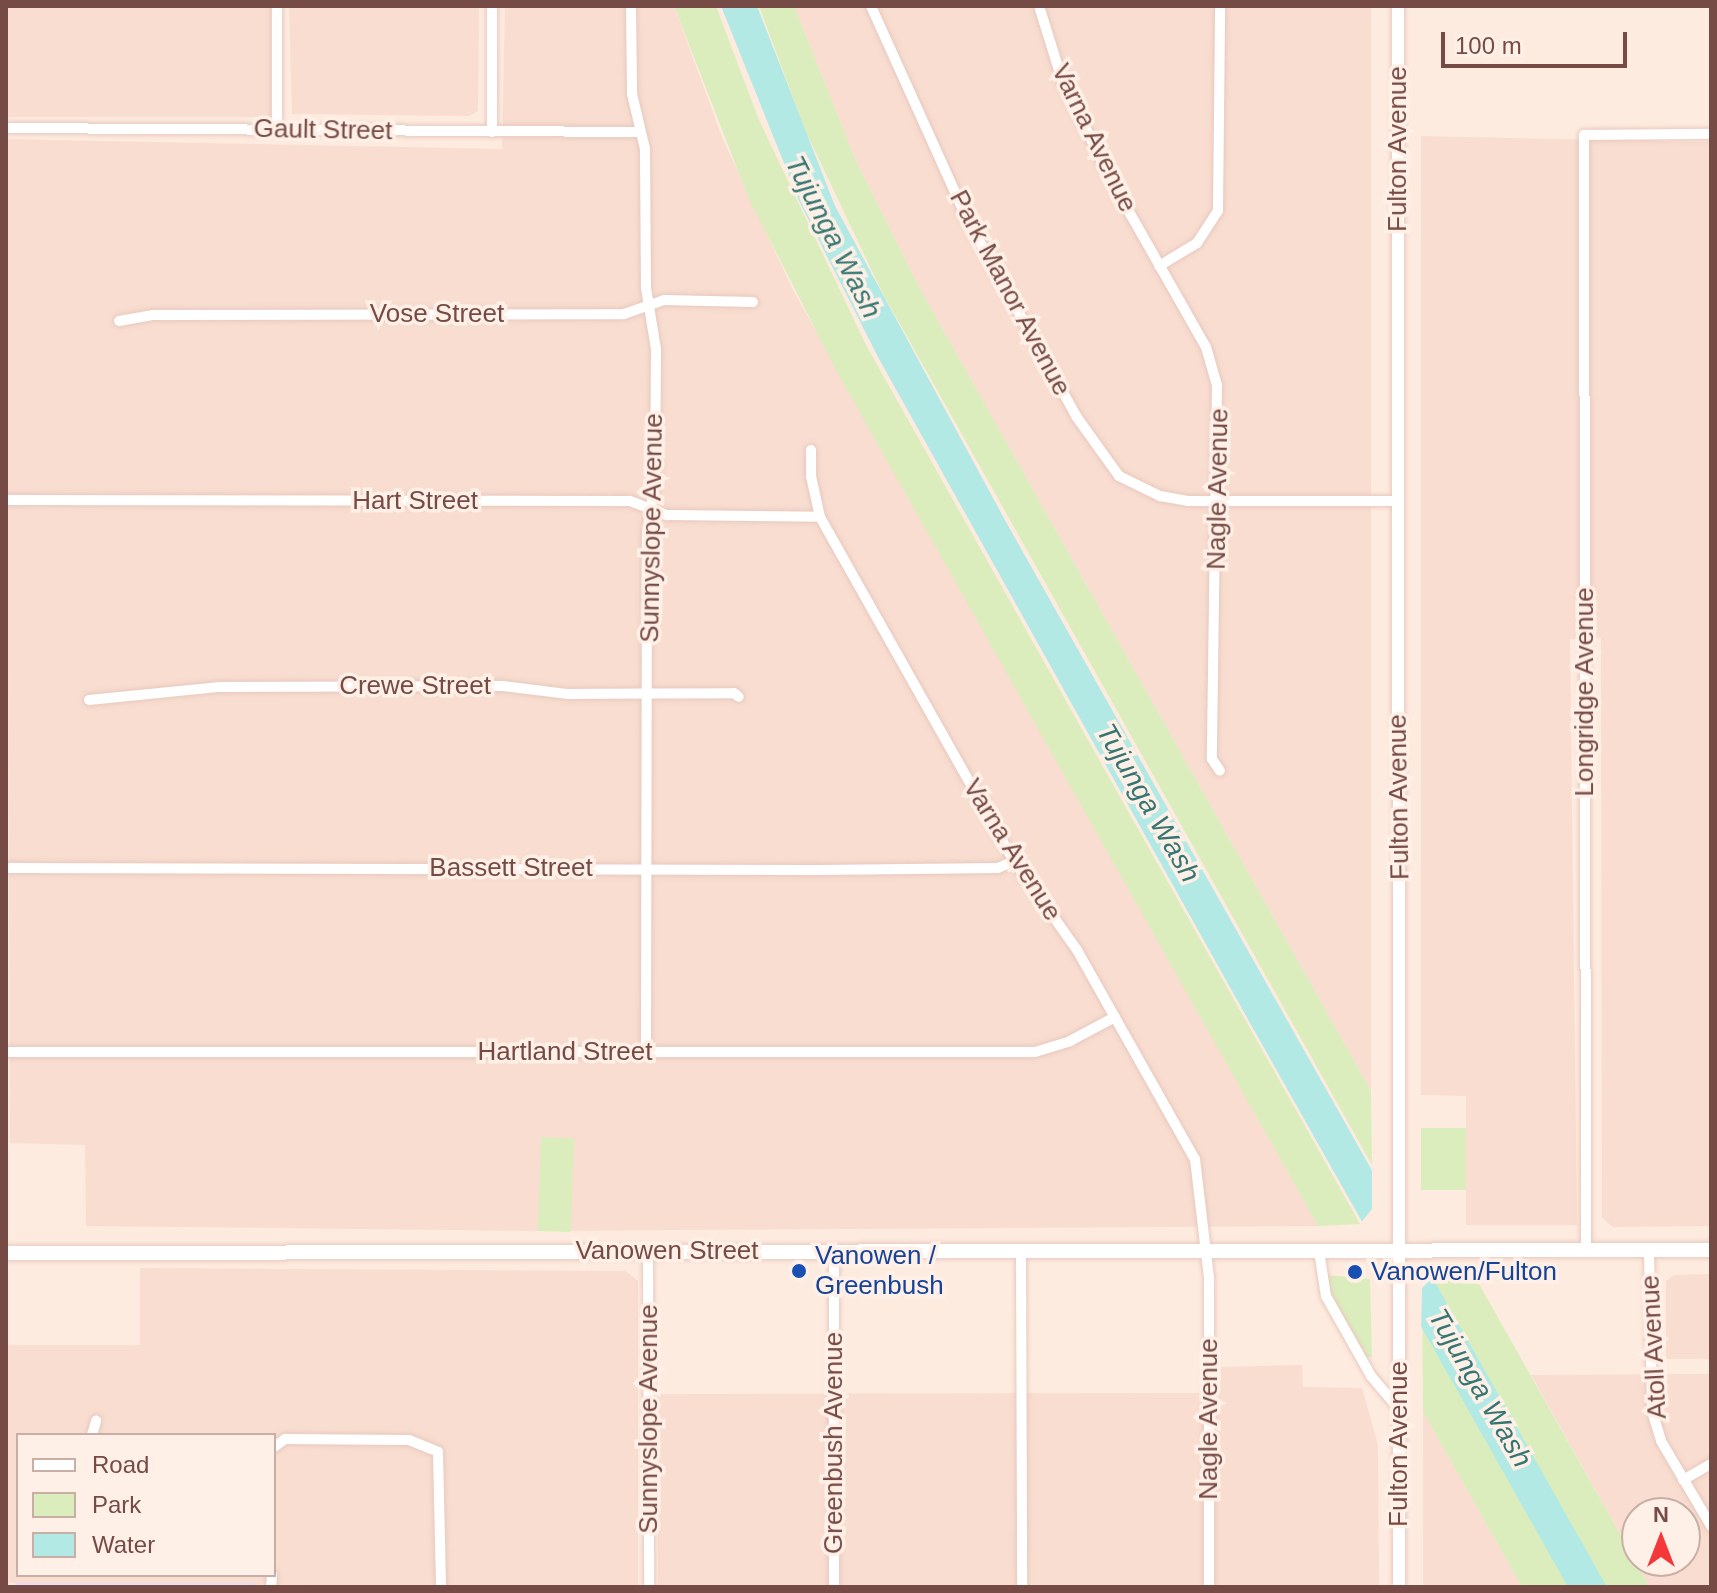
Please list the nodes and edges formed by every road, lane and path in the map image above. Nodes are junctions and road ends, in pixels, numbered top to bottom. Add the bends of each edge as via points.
1 (277, 6) edge
2 (492, 6) edge
3 (631, 6) edge
4 (871, 6) edge
5 (1039, 6) edge
6 (1220, 6) edge
7 (1398, 6) edge
8 (6, 128) edge
9 (277, 130) junction
10 (492, 132) junction
11 (639, 132) junction
12 (1711, 134) edge
13 (1159, 266) junction
14 (753, 302) dead end
15 (648, 305) junction
16 (119, 321) dead end
17 (811, 450) dead end
18 (6, 500) edge
19 (1219, 501) junction
20 (1397, 501) junction
21 (651, 506) junction
22 (820, 517) junction
23 (649, 693) junction
24 (739, 697) dead end
25 (89, 700) dead end
26 (1220, 771) dead end
27 (1014, 861) junction
28 (6, 868) edge
29 (648, 868) junction
30 (1115, 1017) junction
31 (6, 1052) edge
32 (646, 1052) junction
33 (1207, 1250) junction
34 (1586, 1250) junction
35 (1649, 1250) junction
36 (1711, 1250) edge
37 (648, 1251) junction
38 (834, 1251) junction
39 (1021, 1251) junction
40 (1319, 1251) junction
41 (1398, 1251) junction
42 (6, 1253) edge
43 (1398, 1408) junction
44 (96, 1421) dead end
45 (93, 1433) edge
46 (276, 1445) edge
47 (1711, 1464) edge
48 (1683, 1480) junction
49 (1711, 1526) edge
50 (441, 1587) edge
51 (649, 1587) edge
52 (834, 1587) edge
53 (1022, 1587) edge
54 (1209, 1587) edge
55 (1399, 1587) edge

1 - 9 street
2 - 10 street
3 - 11 street, Sunnyslope Avenue via 632,94
4 - 19 street, Park Manor Avenue via 967,219 1104,461 1119,476 1160,496
5 - 13 street, Varna Avenue via 1062,80
6 - 13 street via 1218,211 1197,243
7 - 20 street, Fulton Avenue
8 - 9 street, Gault Street
9 - 10 street, Gault Street
10 - 11 street, Gault Street
11 - 15 street, Sunnyslope Avenue via 645,156
12 - 34 street, Longridge Avenue via 1584,135
13 - 19 street, Nagle Avenue via 1213,367 1220,399
14 - 15 street, Vose Street via 664,300
15 - 16 street, Vose Street via 624,314 153,315
15 - 21 street, Sunnyslope Avenue via 656,349
17 - 22 street, Varna Avenue
18 - 21 street, Hart Street via 630,501
19 - 20 street
19 - 26 street, Nagle Avenue via 1212,759
20 - 41 street, Fulton Avenue
21 - 22 street, Hart Street via 667,515
21 - 23 street, Sunnyslope Avenue
22 - 27 street, Varna Avenue
23 - 24 street, Crewe Street
23 - 25 street, Crewe Street via 567,694 503,686 220,687
23 - 29 street, Sunnyslope Avenue
27 - 29 street, Bassett Street via 998,868
27 - 30 street, Varna Avenue via 1077,950
28 - 29 street, Bassett Street
29 - 32 street, Sunnyslope Avenue
30 - 32 street, Hartland Street via 1035,1052
30 - 33 street, Varna Avenue via 1195,1159
31 - 32 street, Hartland Street
33 - 39 main road, Vanowen Street
33 - 40 main road, Vanowen Street
33 - 54 street, Nagle Avenue
34 - 35 main road, Vanowen Street
34 - 41 main road, Vanowen Street
35 - 36 main road, Vanowen Street
35 - 48 street, Atoll Avenue via 1652,1411
37 - 38 main road, Vanowen Street
37 - 42 main road, Vanowen Street
37 - 51 street, Sunnyslope Avenue
38 - 39 main road, Vanowen Street
38 - 52 street, Greenbush Avenue
39 - 53 street
40 - 41 main road, Vanowen Street
40 - 43 street via 1326,1296 1371,1376
41 - 43 street, Fulton Avenue
43 - 55 street, Fulton Avenue
44 - 45 street
46 - 50 street via 409,1440 438,1452
47 - 48 street
48 - 49 street, Atoll Avenue

